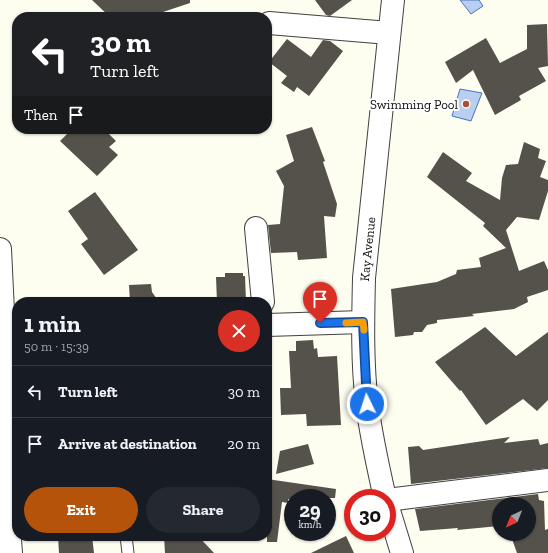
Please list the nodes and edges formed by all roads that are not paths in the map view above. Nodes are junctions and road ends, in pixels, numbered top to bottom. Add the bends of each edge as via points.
1 (393, 0) edge
2 (272, 23) edge
3 (389, 33) junction
4 (256, 228) dead end
5 (0, 249) edge
6 (263, 297) edge
7 (363, 322) junction
8 (272, 324) edge
9 (12, 431) edge
10 (12, 467) edge
11 (548, 480) edge
12 (384, 489) edge
13 (396, 498) edge
14 (12, 519) edge
15 (396, 533) edge
16 (127, 541) edge
17 (128, 553) edge
18 (402, 553) edge

1 - 3 street, Kay Avenue
2 - 3 street
3 - 7 street, Kay Avenue via 367,239
4 - 6 street
5 - 9 street
7 - 8 street
7 - 12 street, Kay Avenue via 367,404
10 - 14 street via 6,485
11 - 13 street
15 - 18 street
16 - 17 lane

